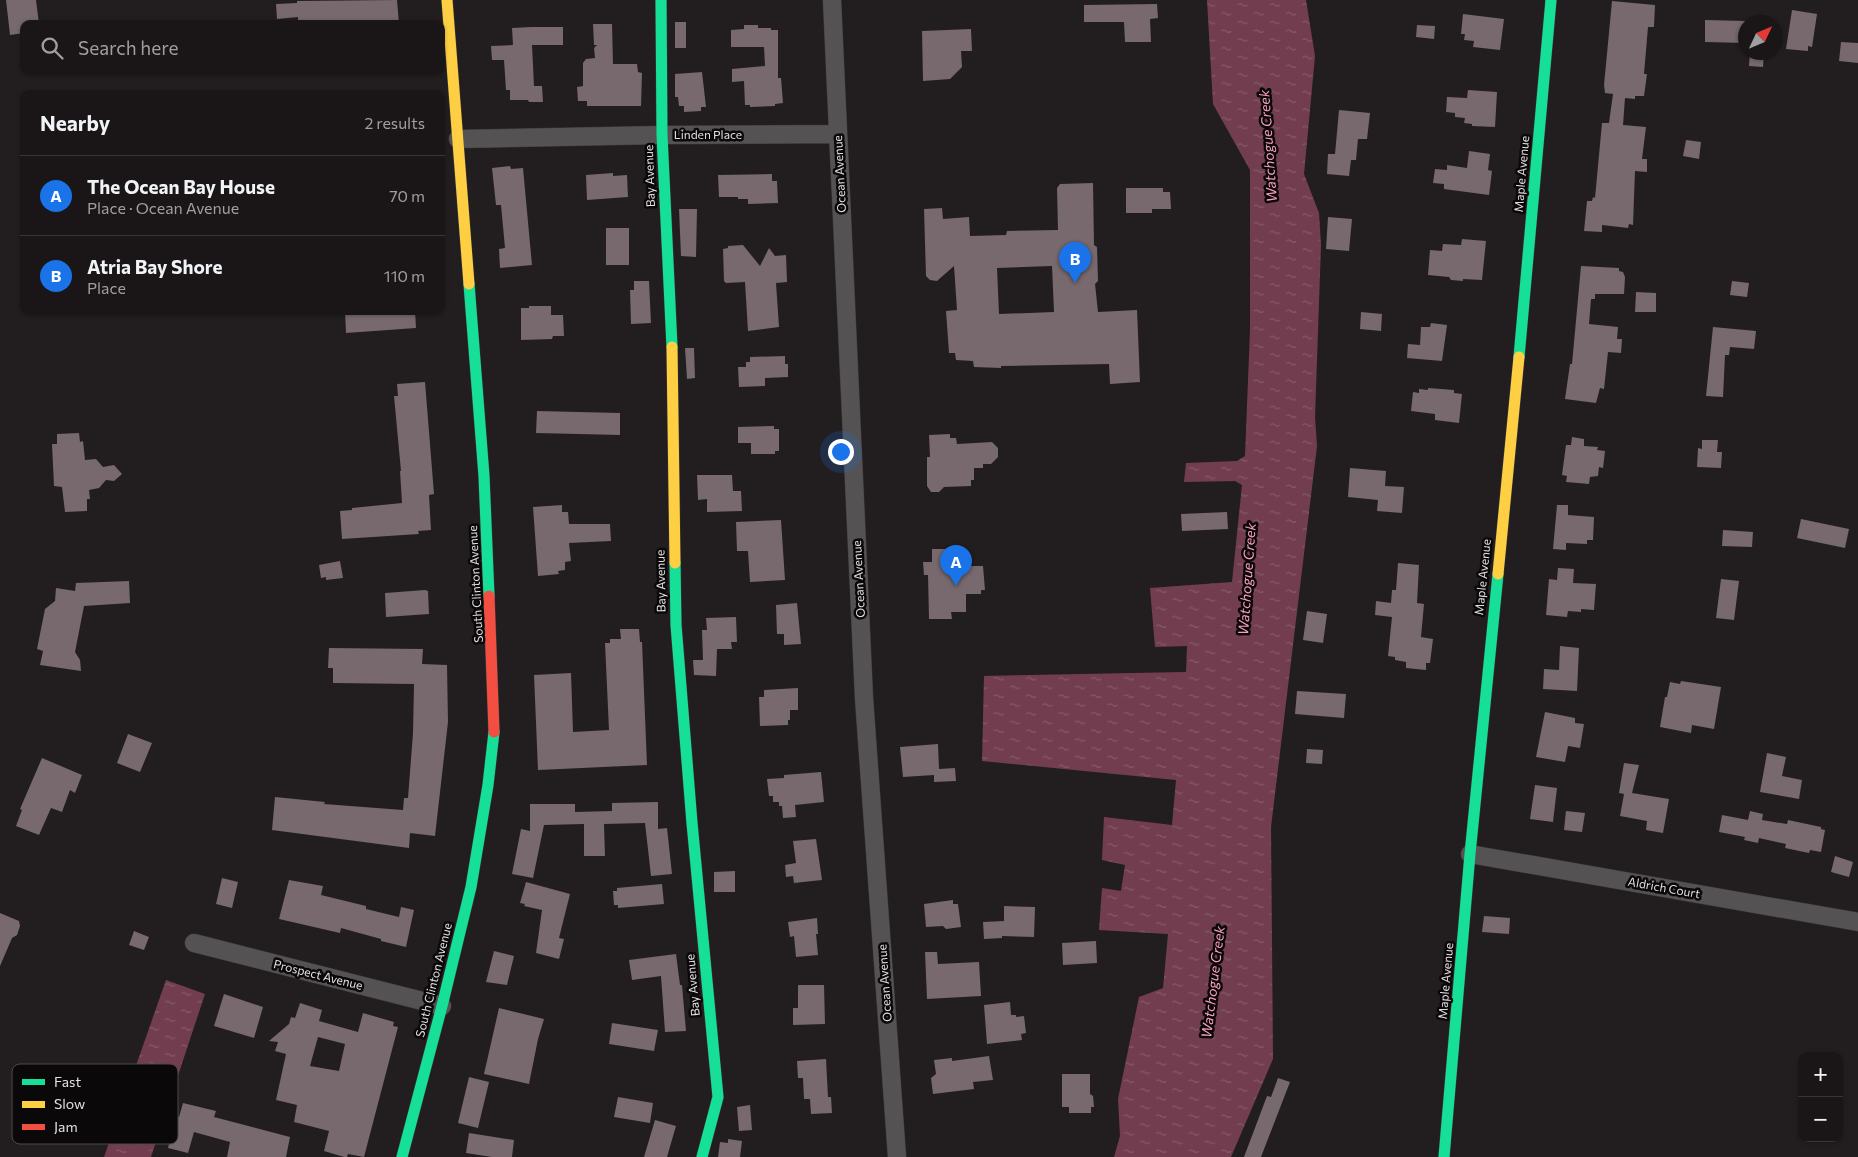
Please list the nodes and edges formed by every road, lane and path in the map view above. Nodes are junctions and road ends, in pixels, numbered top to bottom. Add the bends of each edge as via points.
1 (446, 0) edge
2 (660, 0) edge
3 (832, 0) edge
4 (1551, 0) edge
5 (838, 134) junction
6 (662, 135) junction
7 (458, 139) junction
8 (1470, 854) junction
9 (1858, 922) edge
10 (194, 943) dead end
11 (442, 1006) junction
12 (402, 1157) edge
13 (702, 1157) edge
14 (897, 1157) edge
15 (1444, 1157) edge

1 - 7 street, South Clinton Avenue
2 - 6 street, Bay Avenue
3 - 5 street, Ocean Avenue
4 - 8 street, Maple Avenue
5 - 6 street, Linden Place
5 - 14 street, Ocean Avenue via 864,698
6 - 7 street, Linden Place
6 - 13 street, Bay Avenue via 673,379 676,625 718,1097
7 - 11 street, South Clinton Avenue via 484,476 495,723 471,887
8 - 9 street, Aldrich Court
8 - 15 street, Maple Avenue
10 - 11 street, Prospect Avenue
11 - 12 street, South Clinton Avenue

